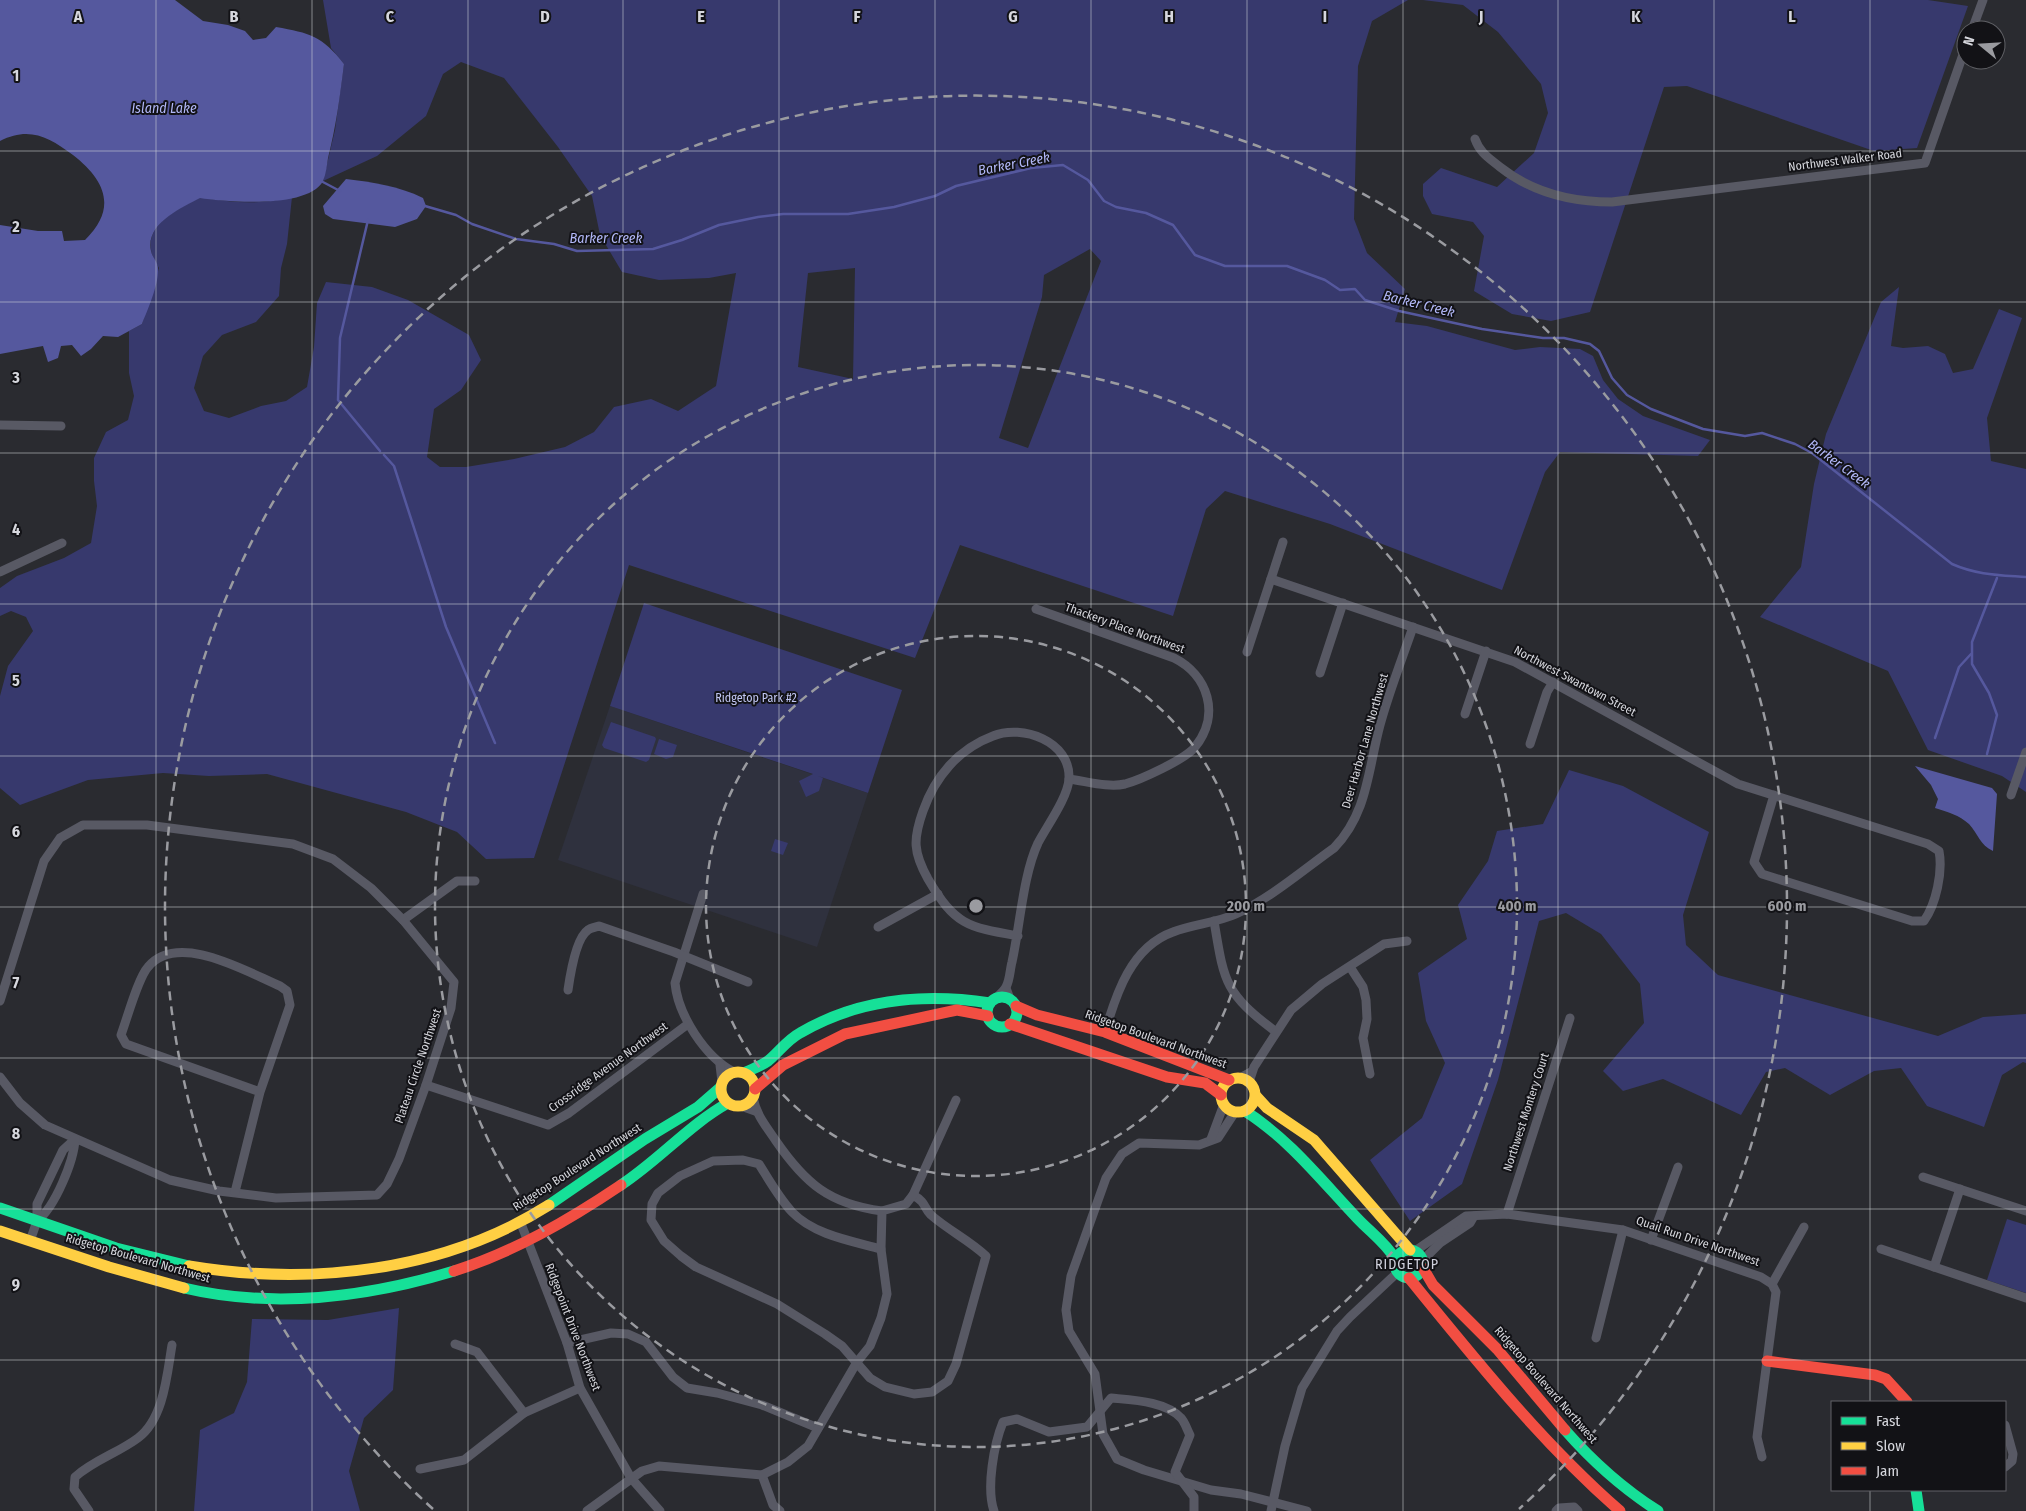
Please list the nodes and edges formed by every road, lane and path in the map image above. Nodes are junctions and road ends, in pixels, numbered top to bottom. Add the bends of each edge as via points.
1 (1982, 0) edge
2 (1975, 20) edge
3 (1958, 70) edge
4 (1474, 139) dead end
5 (0, 425) edge
6 (61, 426) dead end
7 (1283, 542) dead end
8 (62, 543) dead end
9 (0, 572) edge
10 (1271, 578) junction
11 (1344, 603) junction
12 (1036, 609) dead end
13 (1413, 627) junction
14 (1486, 651) junction
15 (1247, 652) dead end
16 (1320, 673) dead end
17 (1553, 682) junction
18 (1465, 714) dead end
19 (1530, 744) dead end
20 (2026, 752) edge
21 (1069, 779) junction
22 (1774, 795) junction
23 (2011, 795) dead end
24 (476, 881) dead end
25 (703, 894) dead end
26 (938, 894) junction
27 (403, 920) junction
28 (1214, 921) junction
29 (878, 927) dead end
30 (1018, 936) junction
31 (1407, 941) dead end
32 (683, 956) junction
33 (1350, 967) junction
34 (748, 982) dead end
35 (568, 990) dead end
36 (1010, 998) junction
37 (0, 1001) edge
38 (993, 1001) junction
39 (988, 1016) junction
40 (1570, 1018) dead end
41 (688, 1024) junction
42 (1010, 1024) junction
43 (1275, 1031) junction
44 (1105, 1032) junction
45 (720, 1065) junction
46 (739, 1072) junction
47 (1370, 1074) dead end
48 (0, 1077) edge
49 (1242, 1078) junction
50 (722, 1084) junction
51 (426, 1085) junction
52 (260, 1092) junction
53 (754, 1093) junction
54 (1256, 1096) junction
55 (956, 1100) dead end
56 (1222, 1100) junction
57 (728, 1102) junction
58 (741, 1106) junction
59 (755, 1111) junction
60 (1240, 1112) junction
61 (75, 1139) junction
62 (1211, 1139) junction
63 (1678, 1167) dead end
64 (1923, 1176) dead end
65 (1960, 1189) junction
66 (235, 1192) junction
67 (913, 1195) junction
68 (0, 1208) edge
69 (882, 1211) junction
70 (2026, 1211) edge
71 (1507, 1214) junction
72 (1474, 1216) junction
73 (37, 1221) junction
74 (520, 1221) junction
75 (1804, 1227) dead end
76 (1623, 1230) junction
77 (0, 1231) edge
78 (30, 1240) junction
79 (1651, 1240) junction
80 (528, 1243) junction
81 (881, 1249) junction
82 (1881, 1249) dead end
83 (1412, 1250) junction
84 (1423, 1264) junction
85 (1397, 1266) junction
86 (1934, 1267) junction
87 (1409, 1278) junction
88 (1772, 1284) junction
89 (2026, 1298) edge
90 (1596, 1338) dead end
91 (567, 1343) junction
92 (455, 1344) dead end
93 (172, 1345) dead end
94 (1768, 1361) junction
95 (857, 1362) junction
96 (580, 1388) junction
97 (1906, 1401) edge
98 (1100, 1410) junction
99 (524, 1413) junction
100 (818, 1428) junction
101 (2006, 1429) edge
102 (1762, 1457) dead end
103 (2006, 1466) edge
104 (420, 1469) dead end
105 (762, 1475) junction
106 (632, 1478) junction
107 (1182, 1482) junction
108 (1916, 1491) edge
109 (1272, 1507) edge
110 (89, 1511) edge
111 (587, 1511) edge
112 (660, 1511) edge
113 (780, 1511) edge
114 (994, 1511) edge
115 (1194, 1511) edge
116 (1307, 1511) edge
117 (1556, 1511) edge
118 (1578, 1511) edge
119 (1620, 1511) edge
120 (1658, 1511) edge
121 (1919, 1511) edge

1 - 2 street
3 - 4 street, Northwest Walker Road via 1925,162 1646,198 1591,202 1556,196 1529,186 1480,152
5 - 6 street
7 - 10 street
8 - 9 street
10 - 11 street, Northwest Swantown Street
10 - 15 street
11 - 13 street, Northwest Swantown Street
11 - 16 street
12 - 21 street, Thackery Place Northwest via 1186,664 1198,676 1209,706 1195,747 1177,762 1123,785
13 - 14 street, Northwest Swantown Street
13 - 28 street, Deer Harbor Lane Northwest via 1380,726 1369,782 1352,827 1334,848 1275,890 1245,909
14 - 17 street, Northwest Swantown Street
14 - 18 street
17 - 19 street
17 - 22 street, Northwest Swantown Street via 1738,784
20 - 23 street
21 - 26 street via 1062,754 1046,740 1034,736 1008,732 992,736 957,757 929,793 916,833 916,852
21 - 30 street via 1036,847
22 - 22 street, Northwest Swantown Street via 1928,844 1939,851 1941,861 1932,910 1924,921 1912,921 1762,874 1754,862
24 - 27 street via 457,881
25 - 32 street
26 - 29 street
26 - 30 street via 948,910 962,922
27 - 37 street, Plateau Circle Northwest via 371,888 333,859 293,844 147,825 83,825 60,838 44,861
27 - 51 street, Plateau Circle Northwest via 454,982 451,1008
28 - 43 street via 1221,961 1232,991 1249,1012
28 - 44 street, Deer Harbor Lane Northwest via 1172,932 1142,953 1120,985
30 - 36 street
31 - 33 street via 1384,944
32 - 34 street
32 - 35 street via 599,926 583,936 572,965
32 - 41 street via 675,983 676,996
33 - 43 street via 1322,984 1291,1010
33 - 47 street via 1363,986 1366,1000 1363,1038
36 - 38 main road
36 - 42 main road via 1016,1016
36 - 44 main road, Ridgetop Boulevard Northwest via 1037,1015
38 - 39 main road
38 - 46 main road via 926,998 854,1010 799,1033 766,1062
39 - 42 main road via 996,1025
39 - 53 main road via 957,1010 845,1034 783,1065
40 - 71 street, Northwest Montery Court
41 - 45 street
41 - 51 street, Crossridge Avenue Northwest via 569,1113 548,1125
42 - 56 main road, Ridgetop Boulevard Northwest via 1167,1077 1205,1082
43 - 49 street
44 - 49 main road, Ridgetop Boulevard Northwest
45 - 46 street
45 - 50 street
46 - 50 main road
46 - 53 main road via 752,1079
48 - 61 street, Plateau Circle Northwest via 20,1103 45,1125
49 - 54 main road
49 - 56 main road via 1222,1090
50 - 57 main road via 724,1098
50 - 74 main road, Ridgetop Boulevard Northwest via 691,1113 652,1134
51 - 66 street, Plateau Circle Northwest via 399,1159 387,1184 377,1195 276,1198
52 - 52 street via 290,1004 288,991 203,954 166,953 155,960 146,968 121,1035 126,1044
52 - 66 street
53 - 58 main road via 748,1103
53 - 59 street
54 - 60 main road via 1252,1105
54 - 83 main road via 1261,1104 1296,1124 1313,1140 1363,1194 1396,1238
55 - 67 street
56 - 60 main road
56 - 62 street
57 - 58 main road
57 - 80 main road, Ridgetop Boulevard Northwest via 706,1115 655,1161 606,1196
58 - 59 street
59 - 69 street via 795,1168 809,1181 839,1201
60 - 62 street via 1218,1138
60 - 85 main road via 1274,1129 1389,1249
61 - 66 street, Plateau Circle Northwest via 170,1180
61 - 73 street via 73,1156 48,1209
62 - 98 street via 1199,1145 1139,1143 1122,1154 1106,1178 1071,1276 1066,1310 1069,1331 1095,1374
63 - 79 street
64 - 65 street
65 - 70 street
65 - 86 street
67 - 69 street via 906,1204
67 - 95 street via 925,1202 930,1214 986,1256 956,1364 948,1381 932,1392 914,1394 885,1387 870,1378
68 - 73 main road, Ridgetop Boulevard Northwest
69 - 81 street
71 - 72 street, Quail Run Drive Northwest
71 - 76 street, Quail Run Drive Northwest
72 - 83 street, Quail Run Drive Northwest via 1466,1216
72 - 84 street
73 - 74 main road, Ridgetop Boulevard Northwest via 120,1249 186,1266 227,1273 300,1276 364,1270 434,1255
73 - 78 street
74 - 80 street, Ridgepoint Drive Northwest
75 - 88 street
76 - 79 street, Quail Run Drive Northwest
76 - 90 street
77 - 78 main road, Ridgetop Boulevard Northwest
78 - 80 main road, Ridgetop Boulevard Northwest via 203,1292 223,1296 284,1298 363,1293 415,1283
79 - 88 street, Quail Run Drive Northwest via 1761,1277
80 - 91 street, Ridgepoint Drive Northwest
81 - 95 street via 887,1294 870,1346
81 - 95 street via 816,1228 793,1213 759,1164 743,1160 712,1162 680,1176 658,1193 652,1204 652,1220 664,1241 681,1256 696,1267 777,1304 842,1346
82 - 86 street
83 - 84 main road
83 - 85 main road via 1402,1252
84 - 87 main road via 1419,1274
84 - 120 main road, Ridgetop Boulevard Northwest via 1432,1286 1477,1327 1586,1452 1620,1484
85 - 87 main road
85 - 109 street via 1338,1331 1302,1388
86 - 89 street
87 - 119 main road via 1488,1374 1568,1462
88 - 94 street via 1776,1292
91 - 96 street, Ridgepoint Drive Northwest
91 - 100 street via 611,1333 628,1334 646,1342 673,1377 687,1388 762,1405
92 - 99 street via 476,1352
93 - 110 street via 156,1415 139,1438 106,1455 75,1477 74,1490
94 - 97 main road via 1886,1378
94 - 102 street via 1757,1437
95 - 100 street
96 - 99 street
96 - 106 street, Ridgepoint Drive Northwest
98 - 107 street via 1103,1434 1117,1459
98 - 107 street via 1111,1398 1163,1407 1182,1418 1190,1435 1175,1472
98 - 114 street via 1086,1427 1049,1432 1017,1419 1003,1422 996,1440 992,1482
99 - 104 street via 464,1460
100 - 105 street via 808,1446 788,1462
101 - 103 street via 2013,1454 2012,1461
105 - 106 street via 659,1466
105 - 113 street via 773,1505
106 - 111 street
106 - 112 street, Ridgepoint Drive Northwest
107 - 109 street via 1241,1494
107 - 115 street via 1194,1497
108 - 121 main road
109 - 116 street
117 - 118 street via 1574,1507

